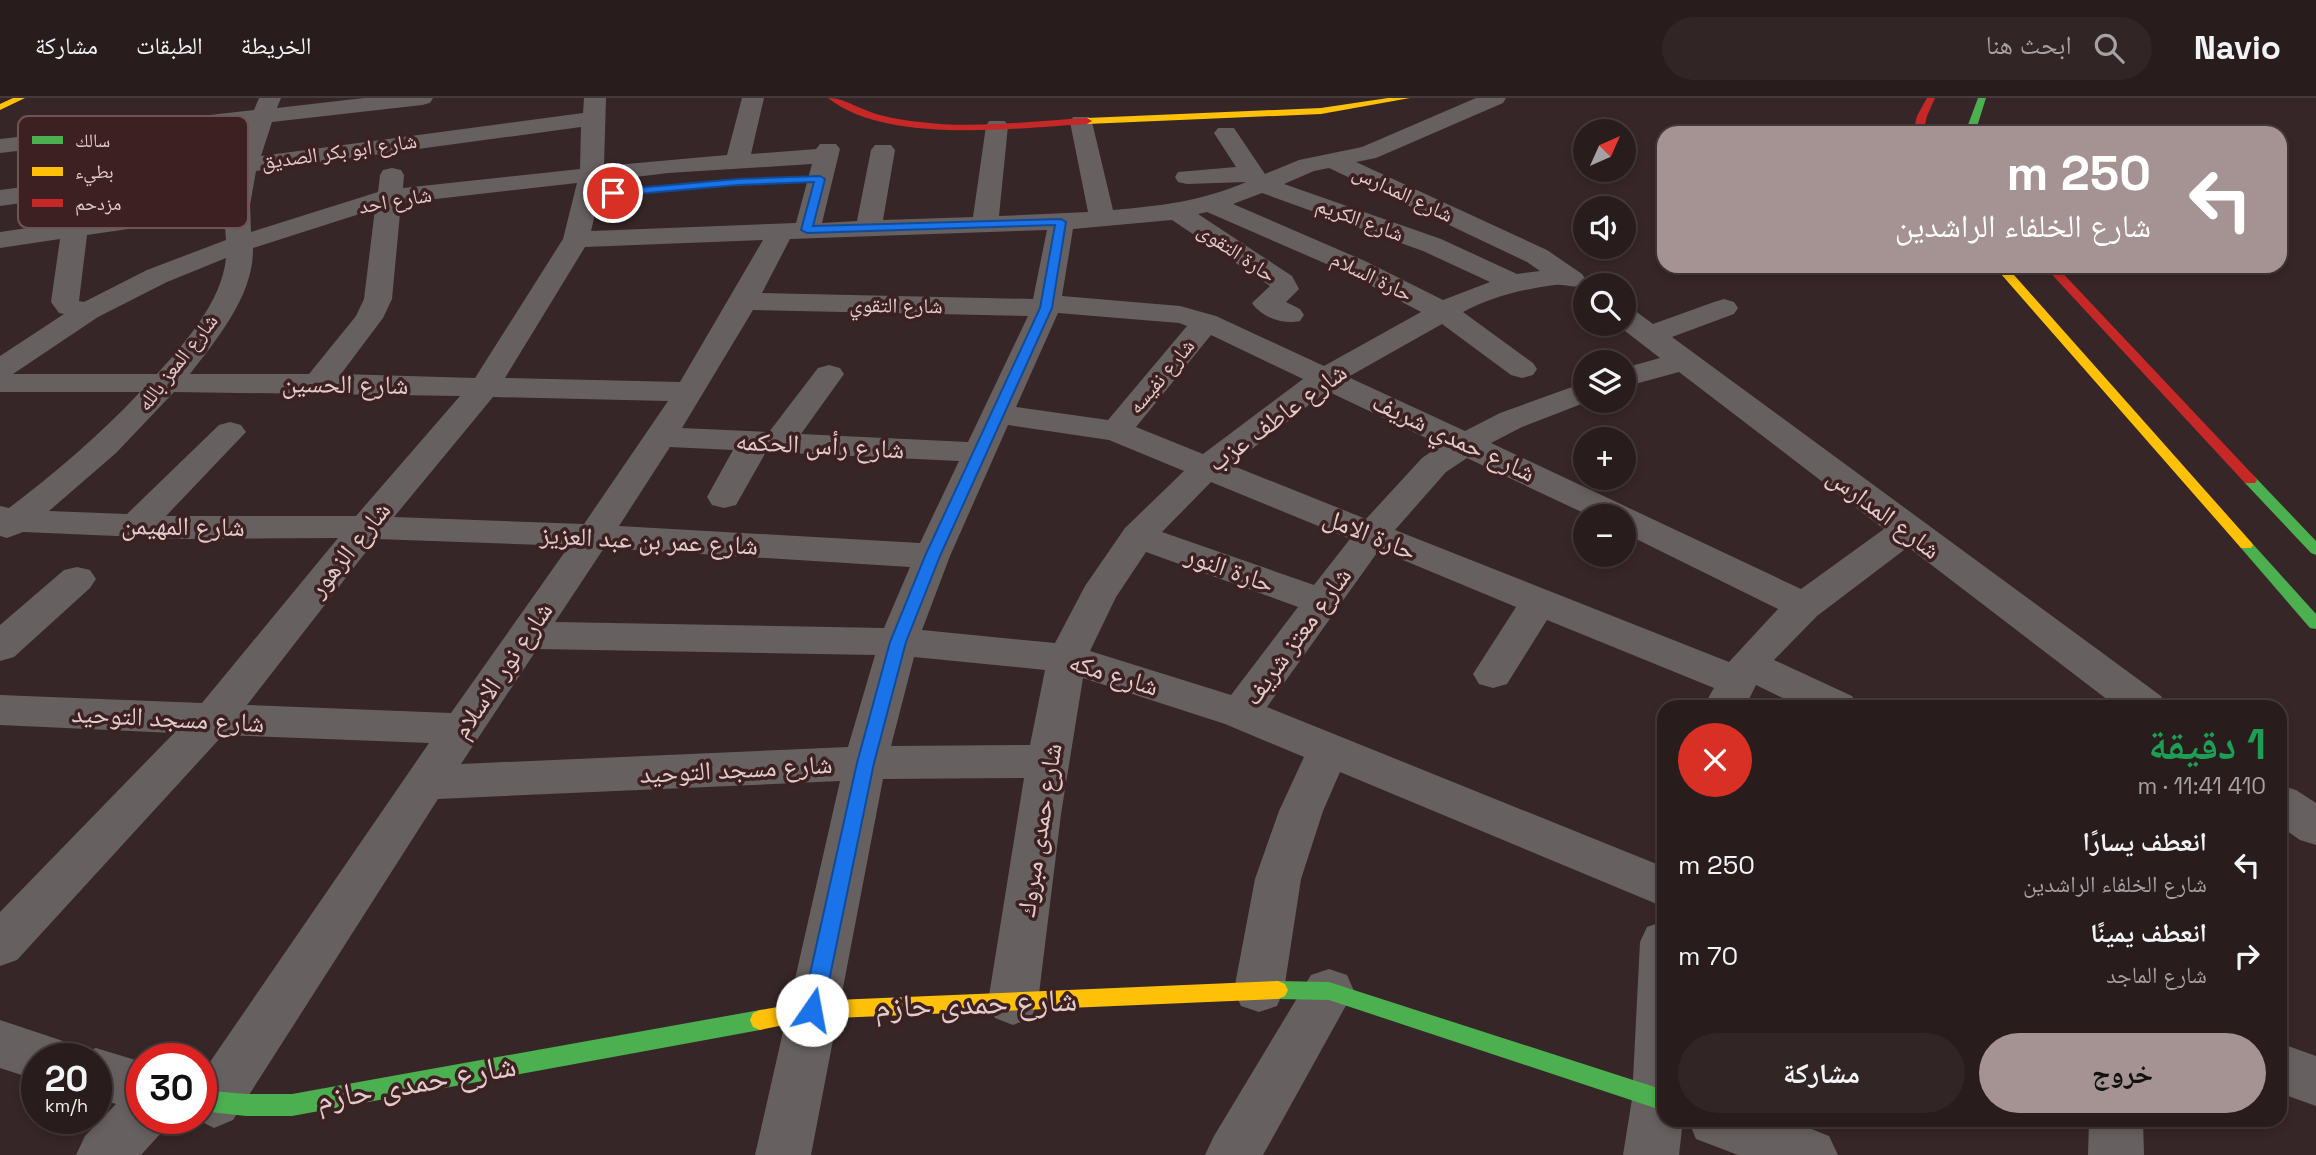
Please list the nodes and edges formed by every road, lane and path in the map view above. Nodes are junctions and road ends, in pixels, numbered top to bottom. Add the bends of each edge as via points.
1 (21, 98) edge
2 (753, 98) edge
3 (832, 98) edge
4 (1406, 98) edge
5 (1495, 98) edge
6 (1931, 98) edge
7 (1982, 98) edge
8 (412, 99) edge
9 (0, 107) edge
10 (267, 107) edge
11 (141, 109) dead end
12 (137, 116) edge
13 (230, 116) edge
14 (1081, 122) junction
15 (997, 126) junction
16 (1920, 126) edge
17 (1972, 126) edge
18 (1226, 133) dead end
19 (397, 143) junction
20 (18, 144) edge
21 (0, 146) edge
22 (596, 147) edge
23 (883, 150) dead end
24 (1329, 159) junction
25 (737, 161) junction
26 (825, 161) junction
27 (248, 163) joint
28 (1187, 177) dead end
29 (1256, 178) junction
30 (18, 195) edge
31 (389, 197) junction
32 (0, 198) edge
33 (1210, 204) junction
34 (1177, 212) junction
35 (1102, 219) junction
36 (1061, 222) junction
37 (985, 225) junction
38 (82, 228) edge
39 (238, 228) edge
40 (869, 228) junction
41 (75, 229) junction
42 (794, 230) junction
43 (576, 239) junction
44 (0, 240) edge
45 (239, 244) junction
46 (2006, 273) edge
47 (2056, 273) edge
48 (1573, 281) edge
49 (1514, 282) junction
50 (1573, 282) edge
51 (2023, 293) junction
52 (2074, 293) junction
53 (745, 302) junction
54 (1046, 306) junction
55 (1724, 308) dead end
56 (1442, 311) junction
57 (88, 312) junction
58 (1290, 315) dead end
59 (1206, 322) junction
60 (1638, 326) edge
61 (1682, 361) junction
62 (0, 369) edge
63 (1522, 369) dead end
64 (829, 374) dead end
65 (1636, 374) edge
66 (1326, 377) junction
67 (0, 383) edge
68 (165, 383) junction
69 (318, 383) junction
70 (485, 386) junction
71 (690, 392) junction
72 (1573, 396) edge
73 (997, 414) junction
74 (1116, 431) junction
75 (230, 432) dead end
76 (660, 437) junction
77 (767, 442) junction
78 (1467, 443) junction
79 (980, 452) junction
80 (1207, 467) junction
81 (724, 497) dead end
82 (1593, 504) edge
83 (5, 524) edge
84 (1636, 525) edge
85 (136, 526) junction
86 (366, 527) junction
87 (1906, 530) junction
88 (1372, 534) junction
89 (594, 536) junction
90 (1138, 536) junction
91 (2316, 550) edge
92 (932, 556) junction
93 (77, 579) dead end
94 (1322, 602) junction
95 (1539, 602) junction
96 (1802, 605) junction
97 (2316, 624) edge
98 (526, 635) junction
99 (898, 642) junction
100 (0, 647) edge
101 (1067, 658) junction
102 (1493, 674) dead end
103 (1736, 684) edge
104 (1806, 700) edge
105 (2129, 700) edge
106 (0, 710) edge
107 (1240, 713) junction
108 (212, 720) junction
109 (461, 729) junction
110 (1329, 750) junction
111 (1049, 761) junction
112 (866, 763) junction
113 (425, 783) junction
114 (2287, 807) edge
115 (2316, 827) edge
116 (1657, 884) edge
117 (0, 945) edge
118 (1259, 990) junction
119 (1329, 991) junction
120 (1013, 1002) junction
121 (812, 1010) junction
122 (0, 1044) edge
123 (21, 1051) edge
124 (2287, 1071) edge
125 (2316, 1081) edge
126 (217, 1088) edge
127 (1657, 1098) edge
128 (217, 1101) edge
129 (1657, 1125) edge
130 (1734, 1127) edge
131 (2116, 1127) edge
132 (126, 1132) edge
133 (104, 1155) edge
134 (783, 1155) edge
135 (1233, 1155) edge
136 (1651, 1155) edge
137 (1810, 1155) edge
138 (2116, 1155) edge

1 - 9 street
2 - 25 street
3 - 15 street via 869,116 904,123
4 - 14 street via 1321,111
5 - 24 street via 1368,153
6 - 16 street
7 - 17 street
8 - 10 street
8 - 19 street
10 - 13 street
10 - 27 street, شارع المعز بالله
11 - 12 street
14 - 15 street
14 - 35 street
15 - 37 street
18 - 29 street
19 - 22 street, شارع ابو بكر الصديق
19 - 27 street, شارع ابو بكر الصديق
19 - 31 street
20 - 21 street
22 - 25 street, شارع احد
22 - 26 street via 738,182
22 - 31 street, شارع احد
22 - 43 street, شارع الزهور
23 - 40 street
24 - 29 street
24 - 48 street, شارع المدارس via 1537,256
25 - 26 street, شارع احد
26 - 42 street, شارع نور الاسلام
28 - 29 street
29 - 33 street
29 - 49 street, شارع الكريم via 1432,245
30 - 32 street, شارع ابو بكر الصديق
31 - 45 street, شارع احد
31 - 69 street via 378,299 369,318
33 - 34 street
33 - 56 street, حارة السلام via 1349,263
34 - 35 street
34 - 58 street, حارة التقوى via 1282,282 1285,289 1266,303
35 - 36 street
36 - 37 street
36 - 54 street
37 - 40 street
38 - 41 street
39 - 45 street, شارع المعز بالله
40 - 42 street
41 - 44 street
41 - 57 street via 65,302
42 - 43 street
42 - 53 street, شارع نور الاسلام
43 - 70 street, شارع الزهور
45 - 57 street, شارع احد via 157,276
45 - 68 street, شارع المعز بالله via 238,271 227,296
46 - 51 street
47 - 52 street
49 - 50 street, شارع عاطف عزب
49 - 56 street, شارع عاطف عزب
51 - 52 street
51 - 97 street
52 - 91 street
53 - 54 street, شارع التقوي
53 - 71 street, شارع نور الاسلام
54 - 59 street, شارع حمدي شريف via 1180,315
54 - 73 street
55 - 60 street
56 - 63 street, حارة السلام
56 - 66 street, شارع عاطف عزب
57 - 62 street, شارع احد
59 - 66 street, شارع حمدي شريف
59 - 74 street, شارع نفيسه
60 - 61 street, شارع المدارس
61 - 65 street
61 - 87 street, شارع المدارس
64 - 77 street
66 - 78 street, شارع حمدي شريف
66 - 80 street, شارع عاطف عزب
67 - 68 street, شارع الحسين
68 - 69 street, شارع الحسين
68 - 83 street, شارع المعز بالله via 83,465
69 - 70 street, شارع الحسين
70 - 71 street, شارع الحسين
70 - 86 street, شارع الزهور
71 - 76 street, شارع نور الاسلام
72 - 78 street, شارع معتز شريف
73 - 74 street, حارة الامل
73 - 79 street
74 - 80 street, حارة الامل
75 - 85 street
76 - 77 street, شارع رأس الحكمه
76 - 89 street, شارع نور الاسلام
77 - 79 street, شارع رأس الحكمه
77 - 81 street
78 - 82 street, شارع حمدي شريف
78 - 88 street, شارع معتز شريف via 1434,465
79 - 92 street
80 - 88 street, حارة الامل
80 - 90 street, شارع عاطف عزب
83 - 85 street, شارع المهيمن
84 - 96 street
85 - 86 street, شارع المهيمن
86 - 89 street, شارع عمر بن عبد العزيز
86 - 108 street, شارع الزهور
87 - 96 street
87 - 105 street, شارع المدارس
88 - 94 street, شارع معتز شريف
88 - 95 street, حارة الامل
89 - 92 street, شارع عمر بن عبد العزيز
89 - 98 street, شارع نور الاسلام
90 - 94 street, حارة النور
90 - 101 street, شارع عاطف عزب via 1098,595
92 - 99 street
93 - 100 street
94 - 107 street, شارع معتز شريف
95 - 102 street
95 - 103 street, حارة الامل
96 - 103 street
98 - 99 street, شارع مكه
98 - 109 street, شارع نور الاسلام
99 - 101 street, شارع مكه
99 - 112 street
101 - 107 street, شارع مكه
101 - 111 street, شارع حمدى مبروك
103 - 104 street, حارة الامل
106 - 108 street, شارع مسجد التوحيد
107 - 110 street, شارع مكه
108 - 109 street, شارع مسجد التوحيد
108 - 117 street, شارع الزهور
109 - 113 street, شارع نور الاسلام
110 - 116 street, شارع مكه
110 - 118 street via 1301,811 1278,879
111 - 112 street, شارع مسجد التوحيد
111 - 120 street, شارع حمدى مبروك
112 - 113 street, شارع مسجد التوحيد
112 - 121 street
113 - 126 street, شارع نور الاسلام
114 - 115 street
118 - 119 street, شارع حمدى حازم
118 - 120 street, شارع حمدى حازم
119 - 127 street, شارع حمدى حازم
119 - 135 street
120 - 121 street, شارع حمدى حازم
121 - 128 street, شارع حمدى حازم via 292,1105
121 - 134 street
122 - 123 street
124 - 125 street
129 - 136 street
130 - 137 street
131 - 138 street
132 - 133 street

